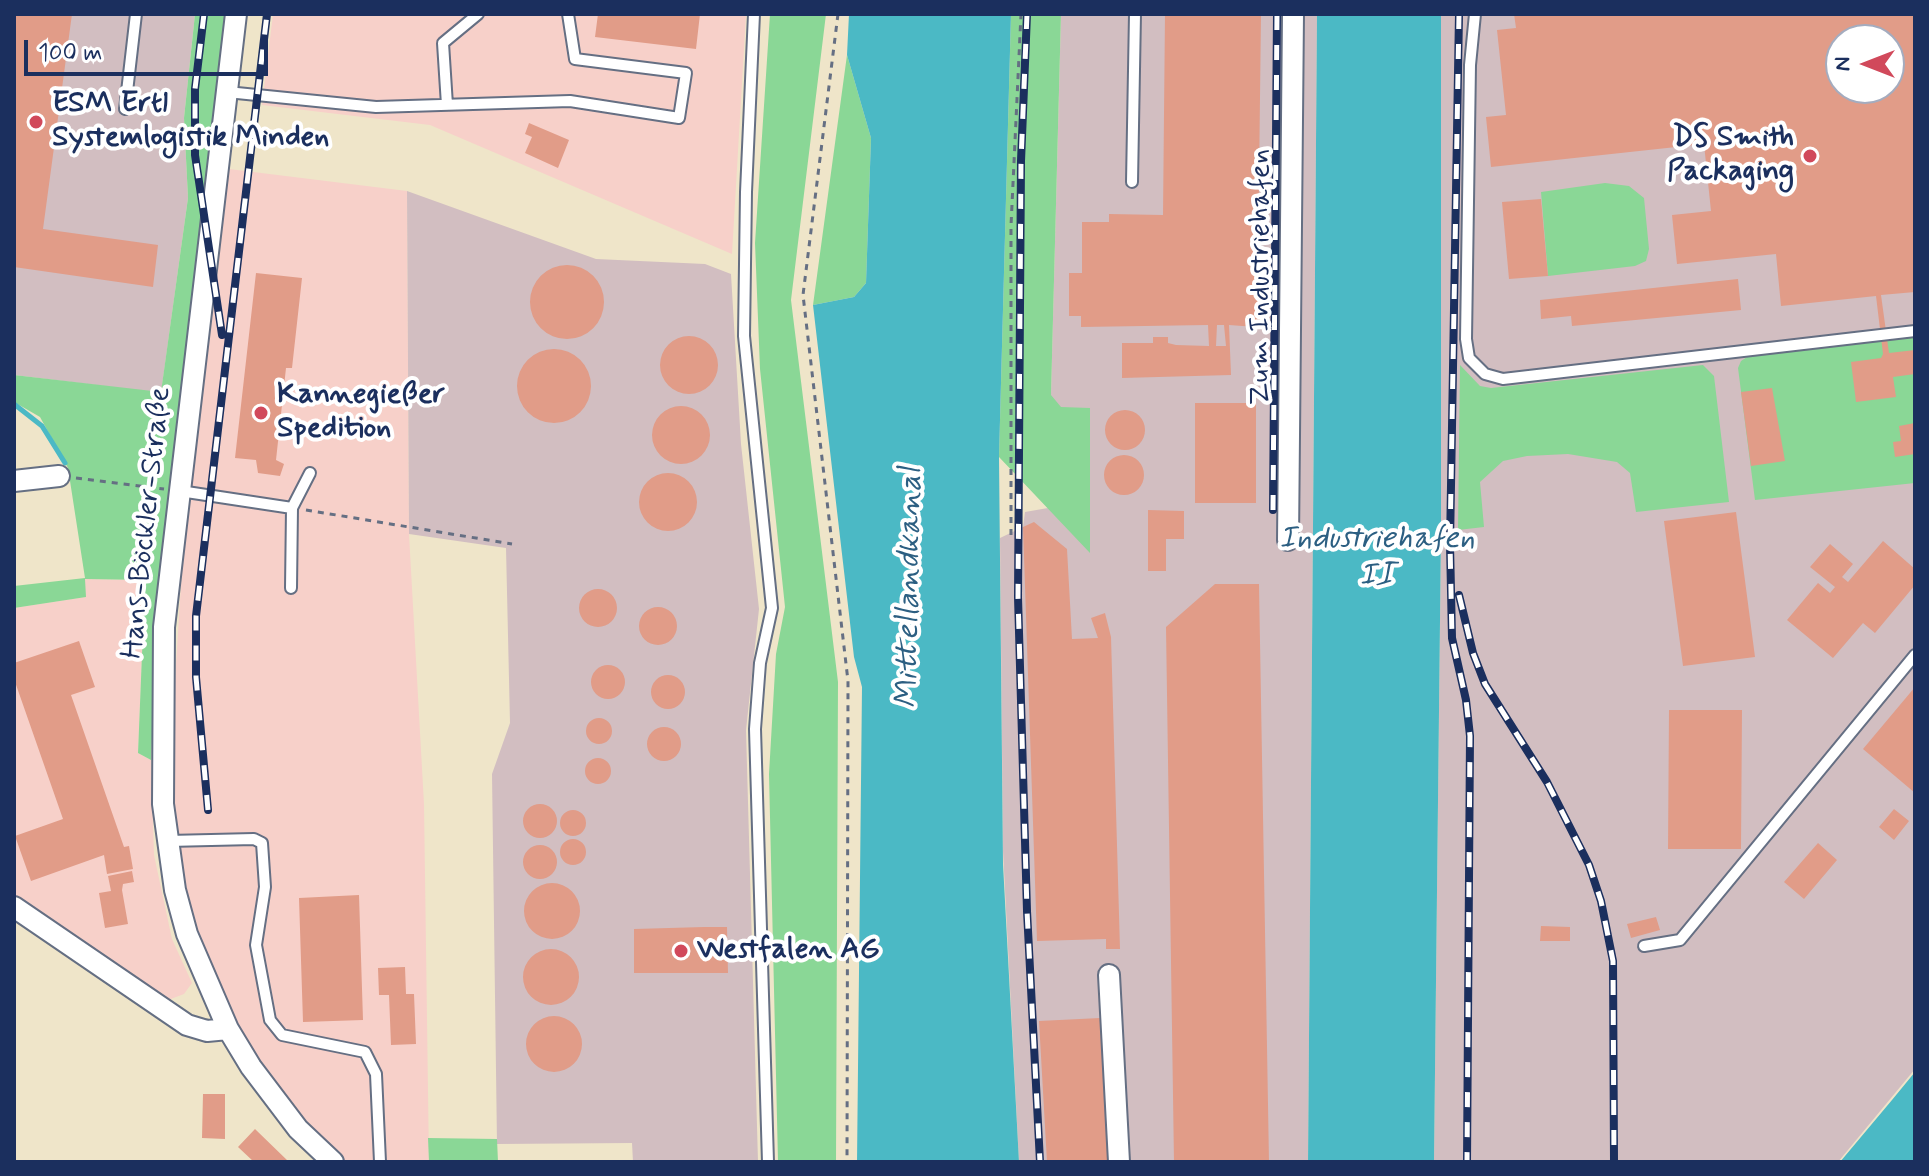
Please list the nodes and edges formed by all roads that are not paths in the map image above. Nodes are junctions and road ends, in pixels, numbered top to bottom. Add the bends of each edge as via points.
1 (136, 14) edge
2 (236, 14) edge
3 (478, 14) edge
4 (568, 14) edge
5 (754, 14) edge
6 (1135, 14) edge
7 (1293, 14) edge
8 (1475, 14) edge
9 (227, 92) junction
10 (447, 105) junction
11 (125, 109) dead end
12 (1132, 182) dead end
13 (1915, 331) edge
14 (310, 473) dead end
15 (59, 476) road end
16 (14, 481) edge
17 (180, 491) junction
18 (292, 508) junction
19 (1288, 540) dead end
20 (291, 588) dead end
21 (1915, 655) edge
22 (166, 841) junction
23 (14, 907) edge
24 (1644, 946) dead end
25 (1109, 975) dead end
26 (228, 1029) junction
27 (333, 1162) edge
28 (380, 1162) edge
29 (768, 1162) edge
30 (1119, 1162) edge

1 - 11 lane
2 - 9 street, Hans-Böckler-Straße
3 - 10 lane via 443,43
4 - 10 lane via 575,59 686,73 679,118 570,101
5 - 29 lane via 744,336 772,608 760,663 755,729
6 - 12 lane
7 - 19 street, Zum Industriehafen
8 - 13 lane via 1466,339 1469,358 1485,374 1503,379
9 - 10 lane via 376,107
9 - 17 street, Hans-Böckler-Straße
14 - 18 lane
15 - 16 street
17 - 18 lane
17 - 22 street, Hans-Böckler-Straße via 161,699
18 - 20 lane
21 - 24 lane via 1680,940
22 - 26 street, Hans-Böckler-Straße via 187,934
22 - 28 lane via 262,843 265,887 256,945 270,1020 282,1035 365,1052 376,1074
23 - 26 street via 187,1025 207,1031
25 - 30 street
26 - 27 street, Hans-Böckler-Straße via 298,1129

